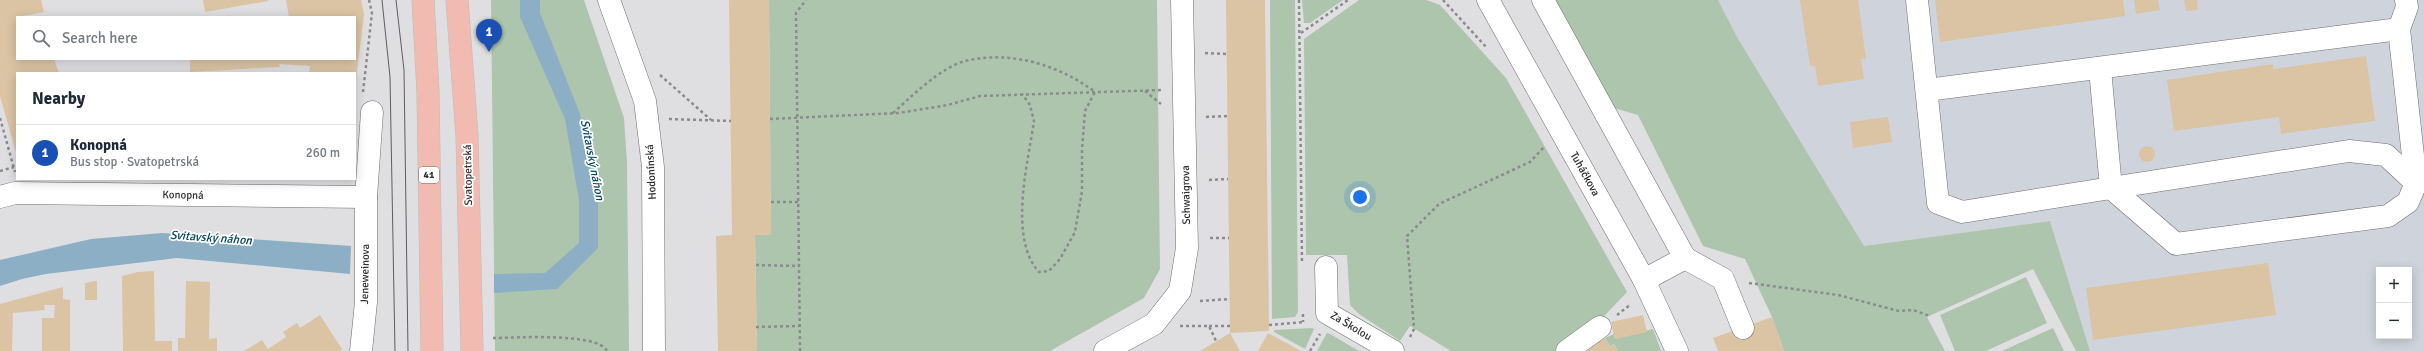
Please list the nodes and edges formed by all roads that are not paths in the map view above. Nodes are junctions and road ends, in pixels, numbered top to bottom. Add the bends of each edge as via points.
1 (422, 0) edge
2 (457, 0) edge
3 (609, 0) edge
4 (1182, 0) edge
5 (1488, 0) edge
6 (1543, 0) edge
7 (1917, 0) edge
8 (2412, 4) edge
9 (2399, 29) junction
10 (2100, 69) junction
11 (1927, 90) junction
12 (367, 104) road end
13 (2420, 182) edge
14 (2111, 188) junction
15 (366, 197) junction
16 (0, 198) edge
17 (1685, 258) junction
18 (1326, 267) dead end
19 (1644, 280) junction
20 (1600, 327) dead end
21 (1743, 328) dead end
22 (361, 351) edge
23 (432, 351) edge
24 (472, 351) edge
25 (654, 351) edge
26 (1105, 351) edge
27 (1393, 351) edge
28 (1567, 351) edge
29 (1677, 351) edge

1 - 23 main road, 41 via 428,92
2 - 24 main road, Svatopetrská via 467,136
3 - 25 street, Hodonínská via 645,101 653,167
4 - 26 street, Schwaigrova via 1187,248 1180,291 1154,324
5 - 19 street, Tuháčkova
6 - 17 street
7 - 11 street
8 - 9 street
9 - 10 street
9 - 13 street
10 - 11 street
10 - 14 street
11 - 14 street via 1938,203 1962,212
12 - 15 street, Jeneweinova
13 - 14 street via 2386,155 2349,151
13 - 14 street via 2408,202 2388,216 2176,244
15 - 16 street, Konopná via 15,193
15 - 22 street, Jeneweinova via 366,302
17 - 19 street
17 - 21 street via 1723,279
18 - 27 street, Za Školou via 1324,323
19 - 29 street, Tuháčkova
20 - 28 street

